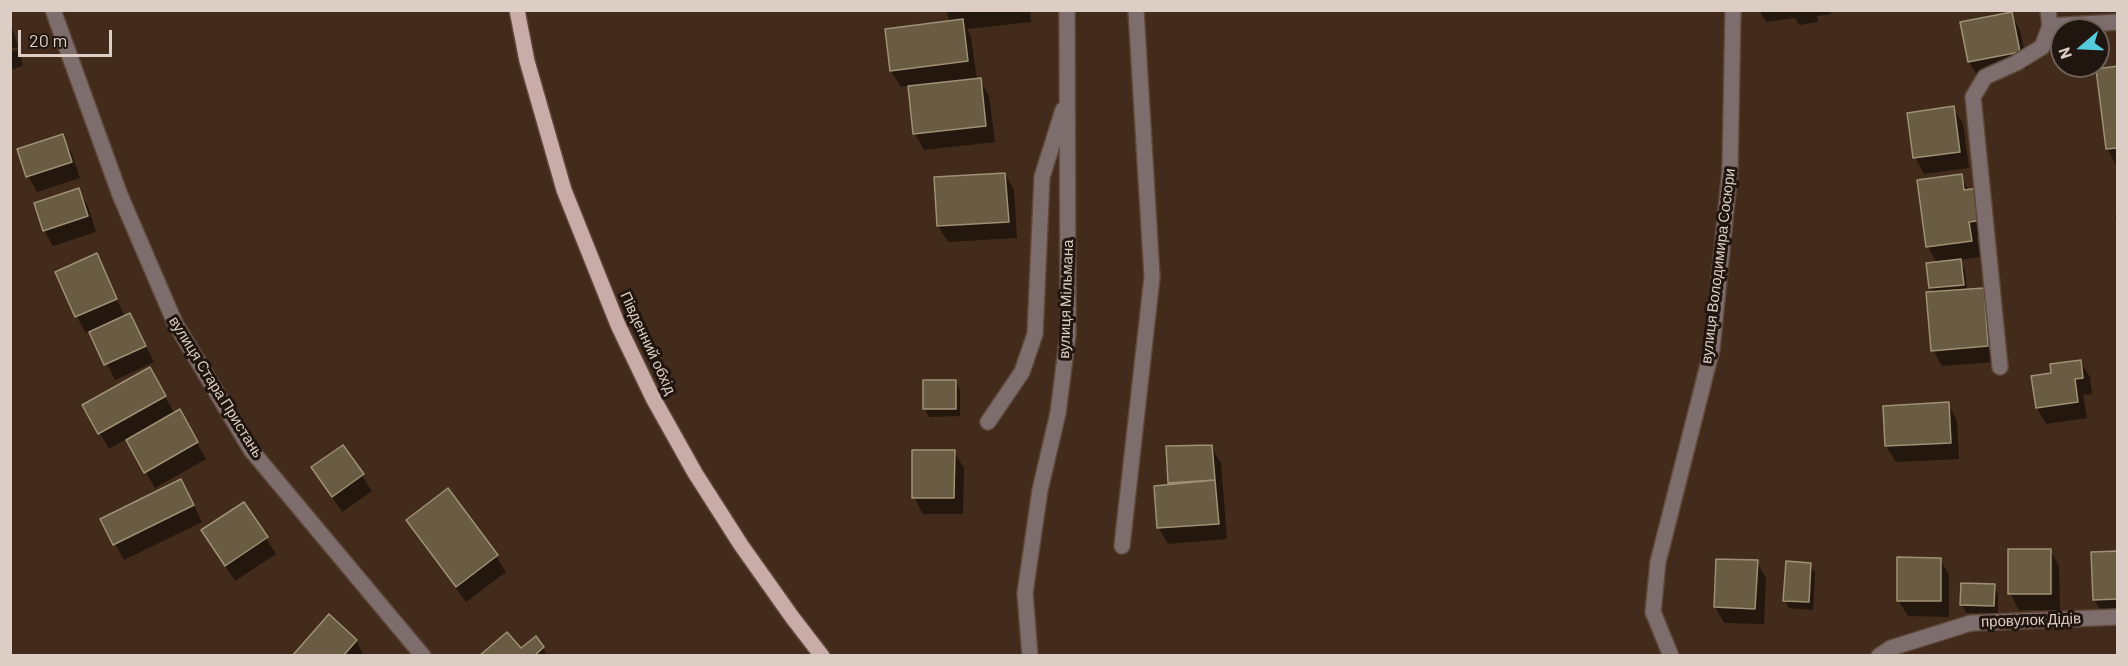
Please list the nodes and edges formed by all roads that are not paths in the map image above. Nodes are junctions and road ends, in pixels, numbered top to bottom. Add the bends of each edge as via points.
1 (53, 10) edge
2 (517, 10) edge
3 (1067, 10) edge
4 (1136, 10) edge
5 (1733, 10) edge
6 (2048, 10) edge
7 (2050, 27) joint
8 (1067, 96) junction
9 (2000, 367) dead end
10 (988, 422) dead end
11 (1122, 546) dead end
12 (2118, 617) edge
13 (423, 656) edge
14 (822, 656) edge
15 (1030, 656) edge
16 (1671, 656) edge
17 (1879, 656) edge

1 - 13 street, вулиця Стара Пристань via 120,195 175,323 251,450
2 - 14 main road, Південний обхід via 564,190 618,325 695,473 747,554
3 - 8 street, вулиця Мільмана
4 - 11 street via 1152,277
5 - 16 street, вулиця Володимира Сосюри via 1730,170 1712,348 1658,562 1653,612
6 - 7 street
7 - 9 street via 2042,47 1985,77 1973,97
8 - 10 street via 1042,177 1035,334 1022,372
8 - 15 street, вулиця Мільмана via 1068,334 1058,413 1040,490 1025,593
12 - 17 street, провулок Дідів via 1971,623 1891,648

